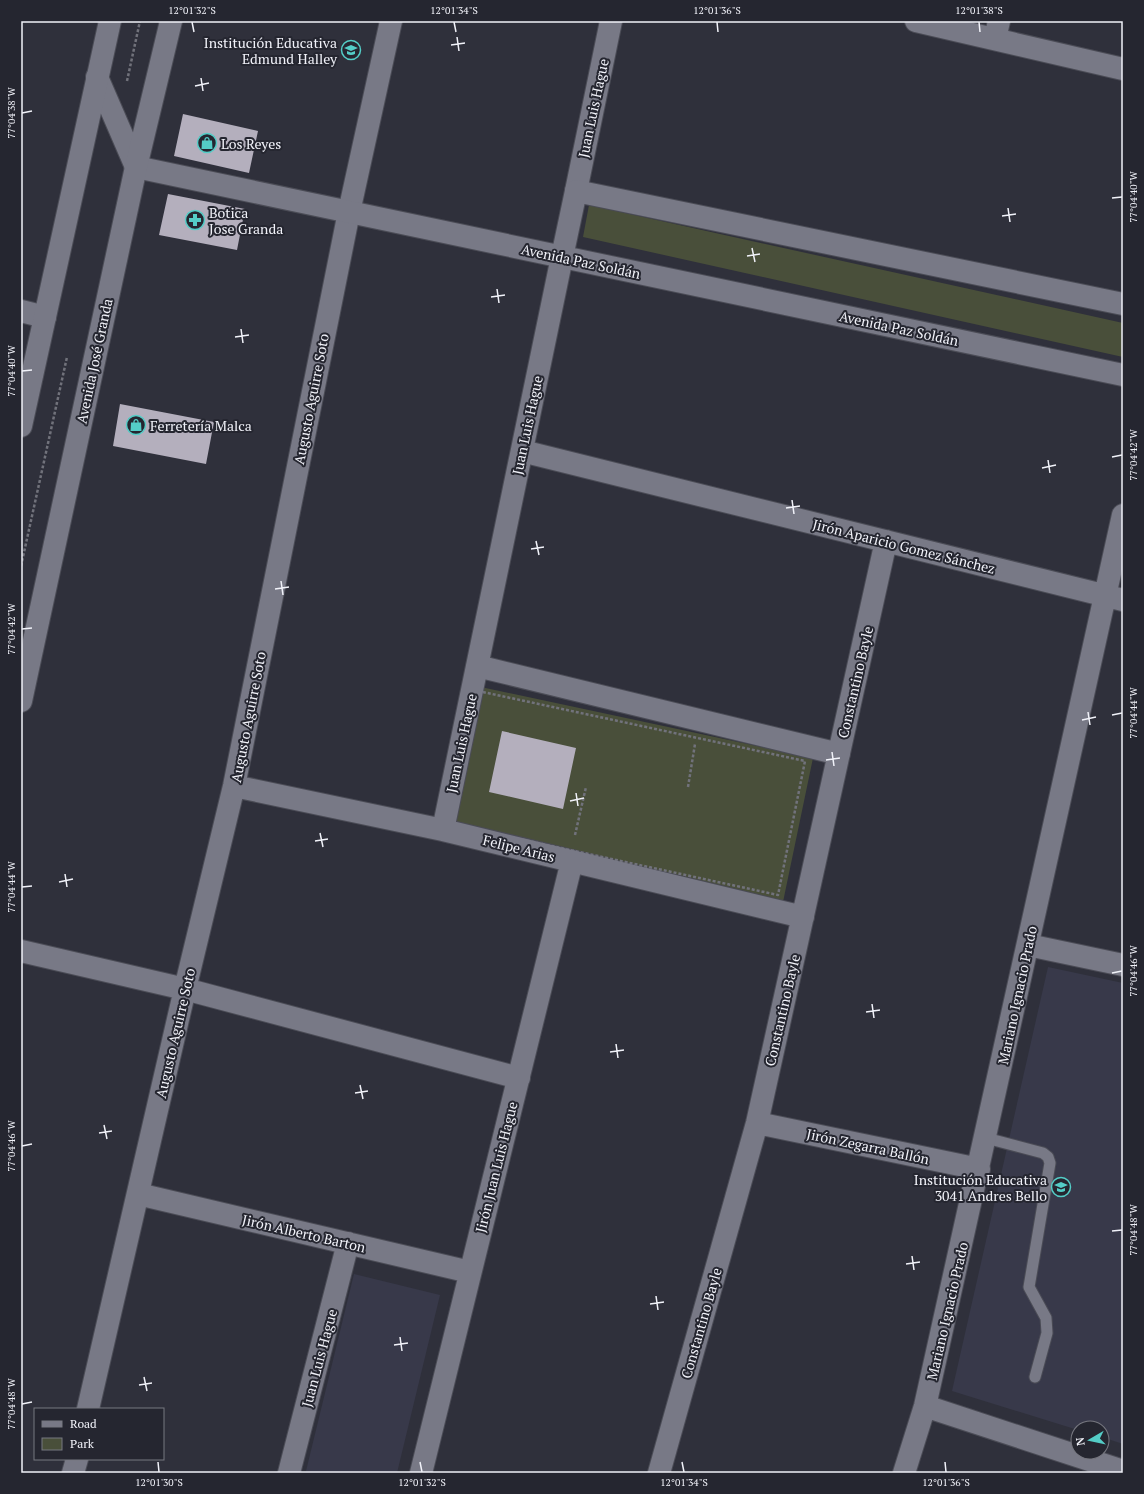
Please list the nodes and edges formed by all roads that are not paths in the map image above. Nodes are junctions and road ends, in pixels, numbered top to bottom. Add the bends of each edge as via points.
1 (110, 21) edge
2 (171, 21) edge
3 (391, 21) edge
4 (612, 21) edge
5 (916, 21) edge
6 (997, 30) edge
7 (1123, 69) edge
8 (97, 77) junction
9 (136, 167) junction
10 (576, 191) junction
11 (349, 212) junction
12 (562, 257) junction
13 (1123, 304) edge
14 (21, 311) edge
15 (45, 317) junction
16 (1123, 375) edge
17 (21, 426) edge
18 (522, 451) junction
19 (1123, 515) edge
20 (886, 542) junction
21 (1114, 598) edge
22 (477, 666) junction
23 (21, 701) edge
24 (839, 754) junction
25 (234, 786) junction
26 (443, 830) junction
27 (572, 852) junction
28 (803, 917) junction
29 (1028, 945) junction
30 (21, 951) edge
31 (1123, 964) edge
32 (185, 989) junction
33 (518, 1078) junction
34 (757, 1123) junction
35 (986, 1138) junction
36 (979, 1170) junction
37 (138, 1194) junction
38 (348, 1243) junction
39 (470, 1272) junction
40 (1035, 1377) dead end
41 (926, 1406) junction
42 (88, 1408) edge
43 (76, 1460) edge
44 (1123, 1471) edge
45 (73, 1473) edge
46 (289, 1473) edge
47 (421, 1473) edge
48 (659, 1473) edge
49 (904, 1473) edge

1 - 8 street
2 - 9 street, Avenida José Granda
3 - 11 street, Augusto Aguirre Soto
4 - 10 street, Juan Luis Hague
5 - 6 street
6 - 7 street
8 - 9 street
8 - 15 street
9 - 11 street, Avenida Paz Soldán
9 - 23 street, Avenida José Granda
10 - 12 street, Juan Luis Hague
10 - 13 street
11 - 12 street, Avenida Paz Soldán
11 - 25 street, Augusto Aguirre Soto
12 - 16 street, Avenida Paz Soldán
12 - 18 street, Juan Luis Hague
14 - 15 street
15 - 17 street
18 - 20 street, Jirón Aparicio Gomez Sánchez
18 - 22 street, Juan Luis Hague
19 - 21 street, Mariano Ignacio Prado
20 - 21 street, Jirón Aparicio Gomez Sánchez
20 - 24 street, Constantino Bayle
21 - 29 street, Mariano Ignacio Prado
22 - 24 street
22 - 26 street, Juan Luis Hague
24 - 28 street, Constantino Bayle
25 - 26 street, Felipe Arias
25 - 32 street, Augusto Aguirre Soto
26 - 27 street, Felipe Arias
27 - 28 street, Felipe Arias
27 - 33 street, Jirón Juan Luis Hague
28 - 34 street, Constantino Bayle
29 - 31 street
29 - 35 street, Mariano Ignacio Prado
30 - 32 street
32 - 33 street
32 - 37 street, Augusto Aguirre Soto
33 - 39 street, Jirón Juan Luis Hague
34 - 36 street, Jirón Zegarra Ballón
34 - 48 street, Constantino Bayle
35 - 36 street, Mariano Ignacio Prado
35 - 40 lane via 1043,1153 1050,1163 1029,1287 1046,1318 1047,1325
36 - 41 street, Mariano Ignacio Prado
37 - 38 street, Jirón Alberto Barton
37 - 42 street, Augusto Aguirre Soto
38 - 39 street, Jirón Alberto Barton
38 - 46 street, Juan Luis Hague
39 - 47 street, Jirón Juan Luis Hague
41 - 44 street
41 - 49 street, Mariano Ignacio Prado
43 - 45 street

